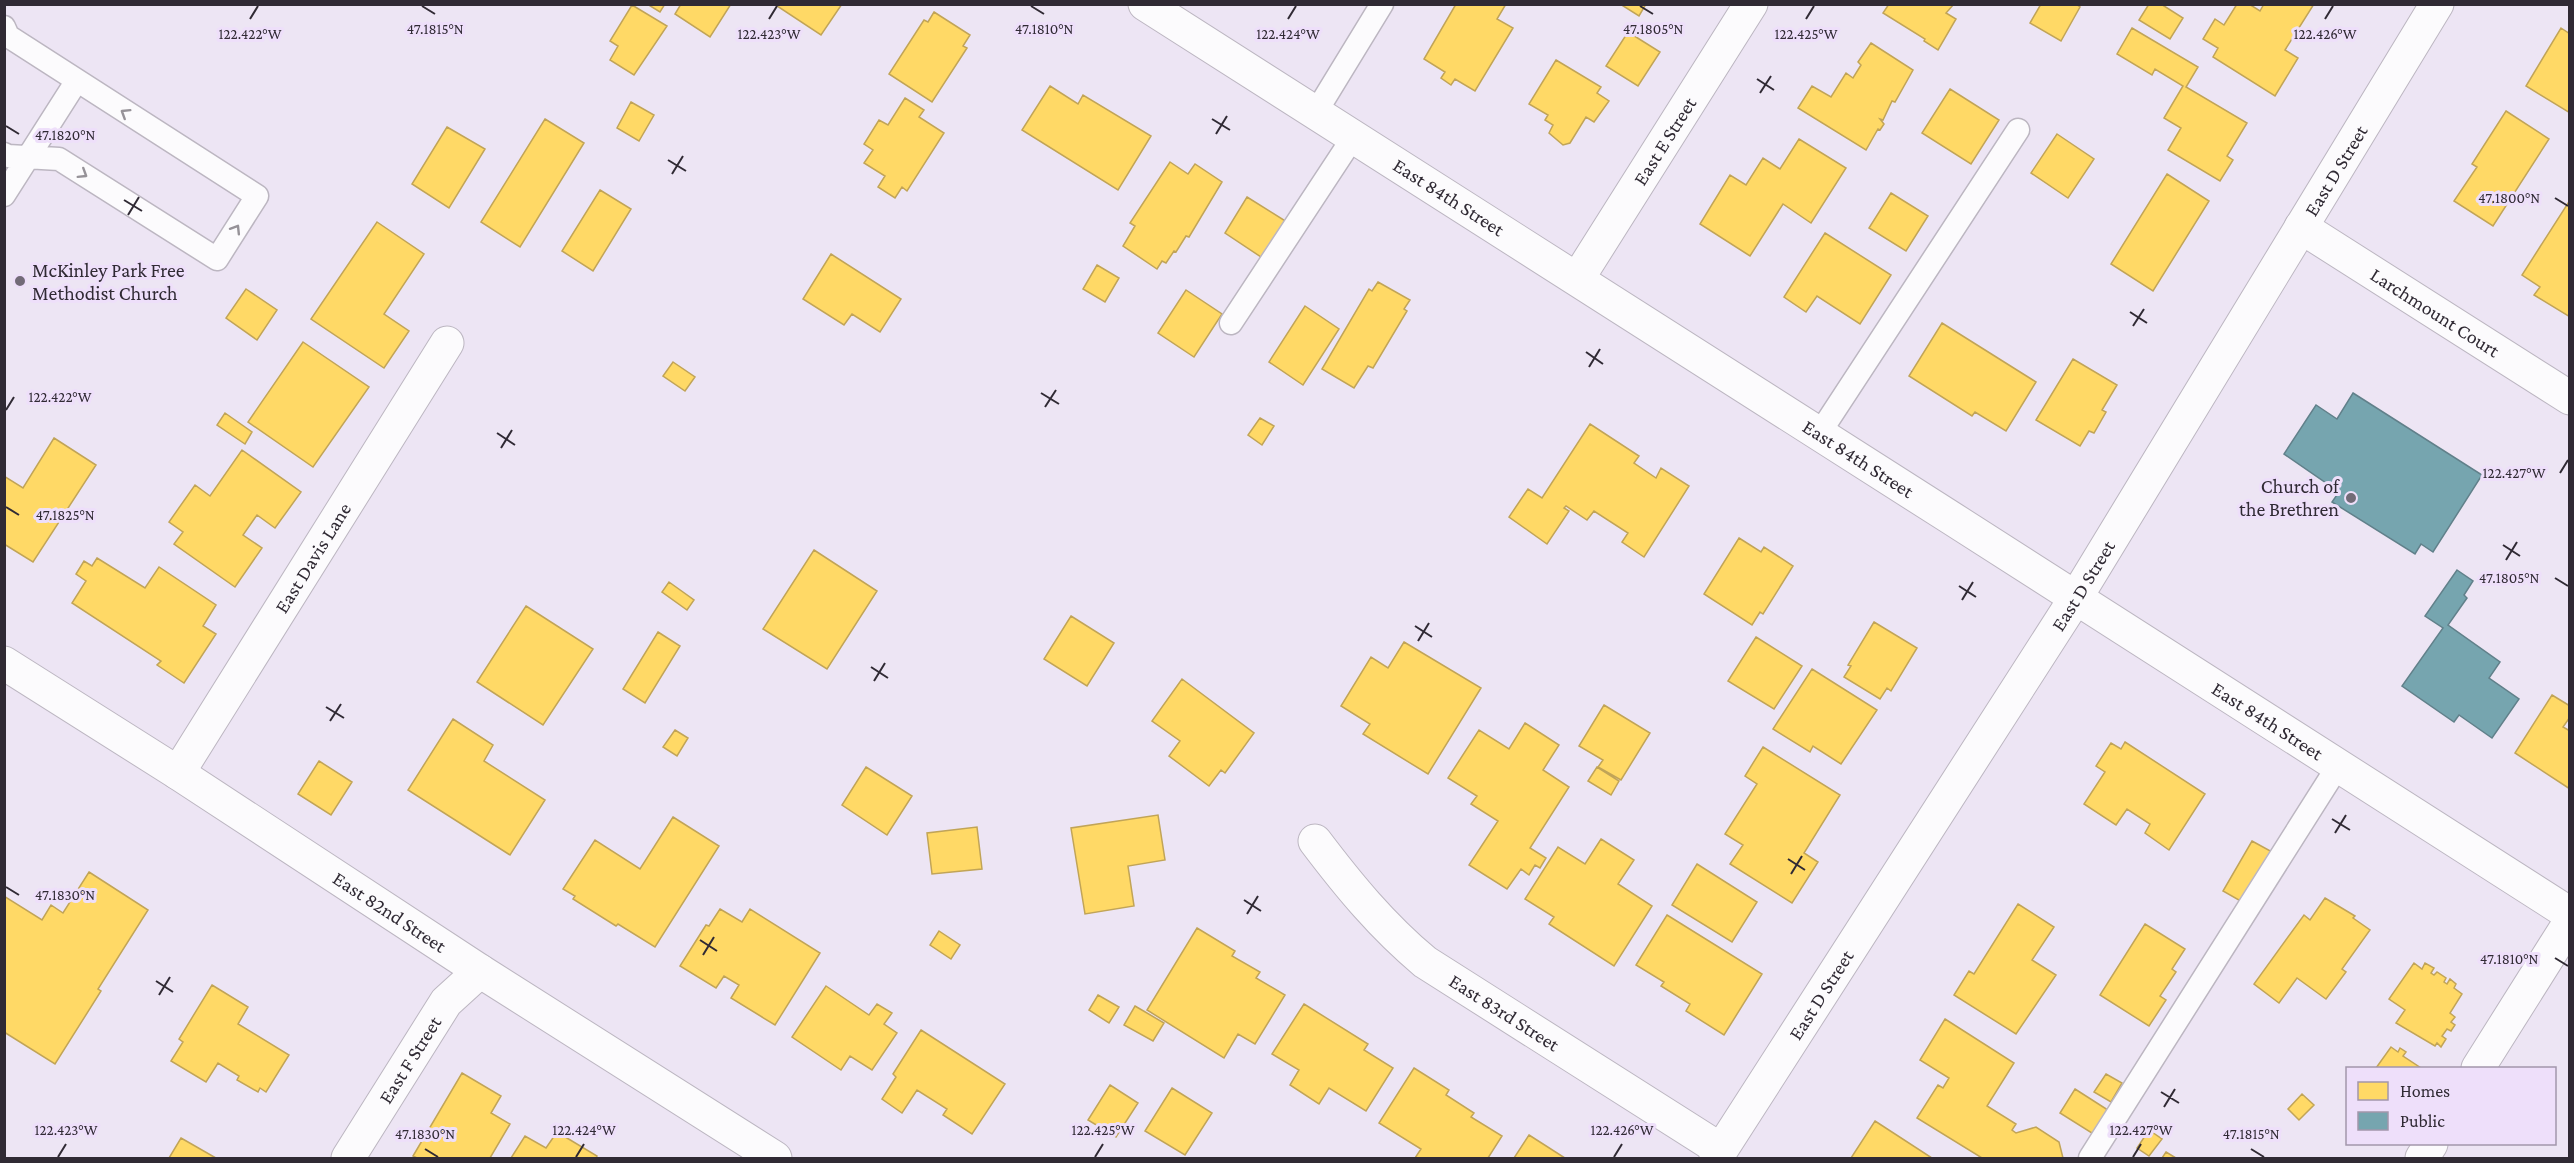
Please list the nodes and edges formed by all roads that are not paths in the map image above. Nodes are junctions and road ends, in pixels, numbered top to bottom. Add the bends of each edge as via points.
1 (1145, 4) edge
2 (1382, 4) edge
3 (1751, 4) edge
4 (2437, 4) edge
5 (4, 27) edge
6 (76, 82) junction
7 (1316, 112) junction
8 (2018, 130) dead end
9 (1354, 136) junction
10 (4, 154) edge
11 (29, 156) junction
12 (4, 195) edge
13 (2301, 227) junction
14 (1578, 278) junction
15 (1231, 323) dead end
16 (447, 344) dead end
17 (2570, 398) edge
18 (1819, 434) junction
19 (2075, 599) junction
20 (4, 663) edge
21 (2338, 766) junction
22 (178, 772) junction
23 (1316, 841) dead end
24 (2570, 914) edge
25 (2570, 922) edge
26 (480, 971) junction
27 (2479, 1067) edge
28 (2430, 1145) edge
29 (1718, 1154) edge
30 (348, 1158) edge
31 (775, 1158) edge
32 (2090, 1158) edge
33 (2422, 1158) edge

1 - 7 street, East 84th Street
2 - 7 lane
3 - 14 street, East E Street
4 - 13 street, East D Street
5 - 6 lane via 8,36
6 - 11 lane
11 -> 6 lane via 59,159 217,259 257,196
7 - 9 street, East 84th Street
8 - 18 lane
9 - 14 street, East 84th Street
9 - 15 lane
10 - 11 lane
11 - 12 lane
13 - 17 street, Larchmount Court
13 - 19 street, East D Street
14 - 18 street, East 84th Street
16 - 22 street, East Davis Lane
18 - 19 street, East 84th Street
19 - 21 street, East 84th Street
19 - 29 street, East D Street
20 - 22 street, East 82nd Street
21 - 24 street, East 84th Street
21 - 32 lane
22 - 26 street, East 82nd Street
23 - 29 street, East 83rd Street via 1358,897 1425,962
25 - 27 street
26 - 30 street, East F Street via 446,1002
26 - 31 street, East 82nd Street
28 - 33 street

